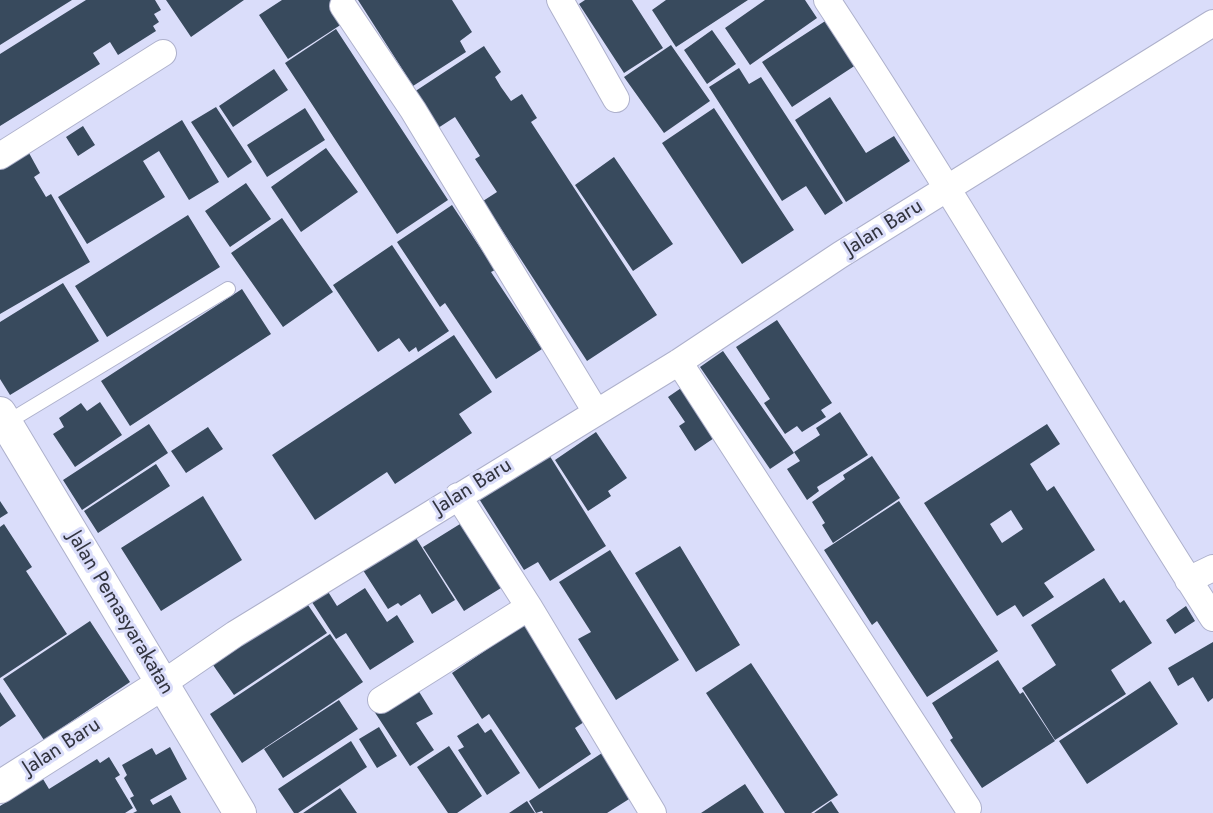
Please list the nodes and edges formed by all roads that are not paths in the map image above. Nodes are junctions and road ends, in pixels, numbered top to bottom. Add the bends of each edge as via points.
1 (560, 0) edge
2 (827, 0) edge
3 (343, 6) dead end
4 (1213, 23) edge
5 (163, 53) dead end
6 (616, 99) dead end
7 (0, 156) edge
8 (947, 189) junction
9 (228, 290) dead end
10 (679, 362) junction
11 (596, 412) junction
12 (3, 418) edge
13 (458, 496) junction
14 (1213, 568) edge
15 (1188, 580) junction
16 (529, 607) junction
17 (1213, 618) edge
18 (162, 684) junction
19 (381, 700) dead end
20 (0, 788) edge
21 (968, 808) dead end
22 (240, 813) edge
23 (653, 813) edge

1 - 6 street
2 - 8 street
3 - 11 street via 413,110
4 - 8 street, Jalan Baru
5 - 7 street
8 - 10 street, Jalan Baru
8 - 15 street
9 - 12 lane
10 - 11 street, Jalan Baru
10 - 21 street
11 - 13 street, Jalan Baru
12 - 18 street, Jalan Pemasyarakatan
13 - 16 street
13 - 18 street, Jalan Baru
14 - 15 street
15 - 17 street
16 - 19 street
16 - 23 street
18 - 20 street, Jalan Baru
18 - 22 street, Jalan Pemasyarakatan

